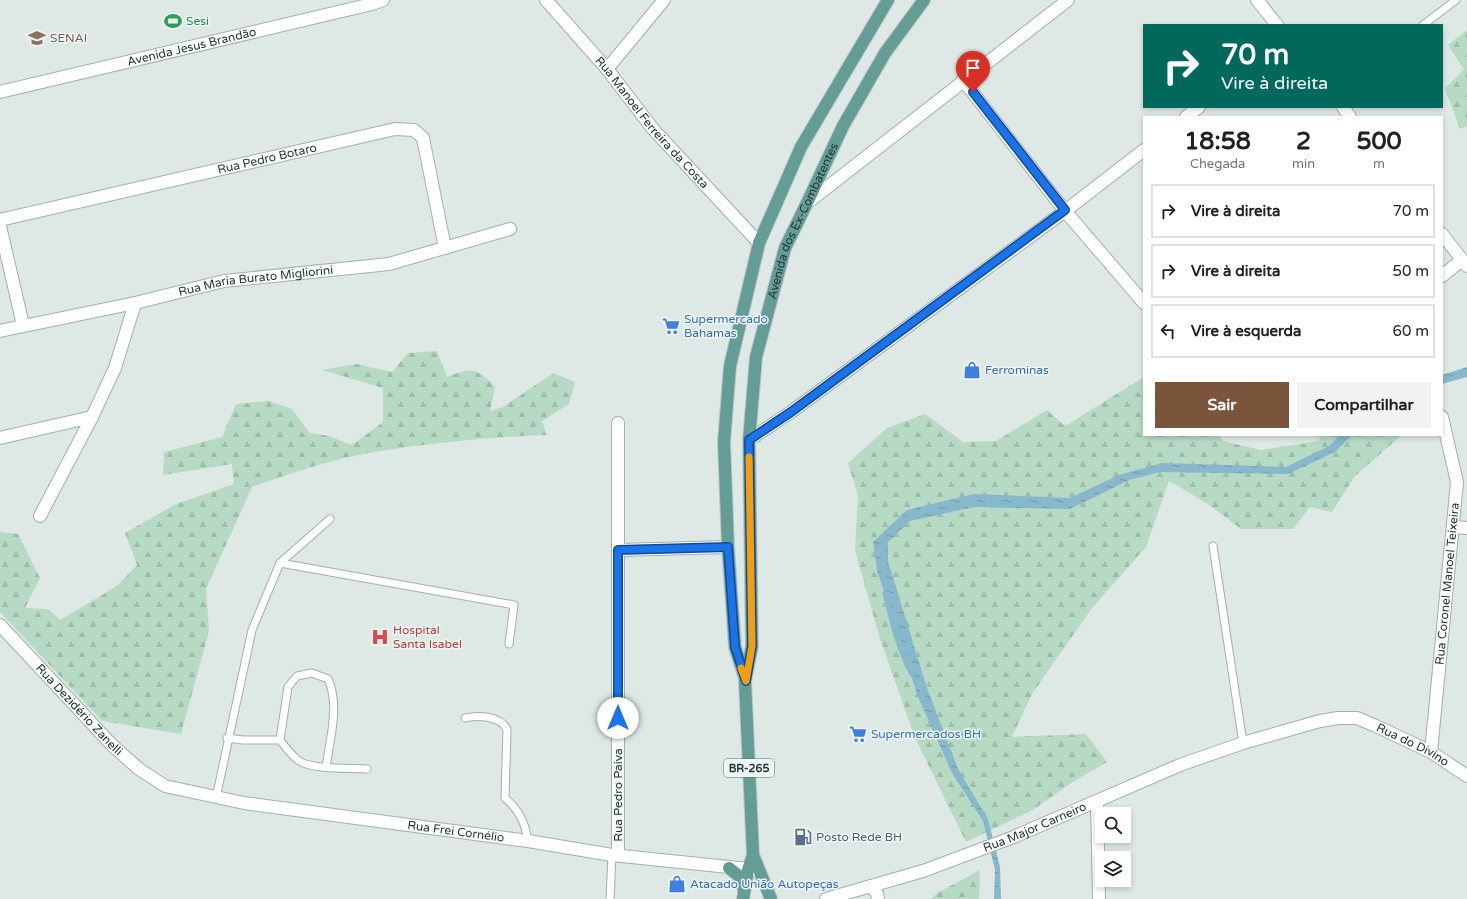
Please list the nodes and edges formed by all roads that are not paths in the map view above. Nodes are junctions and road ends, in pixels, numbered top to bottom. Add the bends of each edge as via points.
1 (383, 0) edge
2 (546, 0) edge
3 (664, 0) edge
4 (888, 0) edge
5 (924, 0) edge
6 (1068, 0) edge
7 (1258, 0) edge
8 (1456, 0) edge
9 (1276, 24) edge
10 (1424, 24) edge
11 (607, 69) junction
12 (963, 80) junction
13 (0, 92) edge
14 (1198, 108) edge
15 (1187, 116) edge
16 (1143, 151) edge
17 (807, 203) junction
18 (1065, 210) junction
19 (0, 220) edge
20 (0, 226) edge
21 (510, 229) dead end
22 (1443, 235) edge
23 (758, 244) junction
24 (445, 248) junction
25 (1465, 263) edge
26 (1443, 275) edge
27 (1143, 301) edge
28 (135, 303) junction
29 (23, 325) junction
30 (0, 330) edge
31 (92, 418) junction
32 (1443, 421) edge
33 (618, 423) dead end
34 (0, 438) edge
35 (749, 440) junction
36 (40, 516) dead end
37 (330, 519) dead end
38 (1454, 527) junction
39 (1467, 528) edge
40 (1213, 546) dead end
41 (728, 547) junction
42 (618, 550) junction
43 (280, 563) junction
44 (0, 625) edge
45 (509, 644) dead end
46 (746, 681) junction
47 (466, 718) dead end
48 (1357, 718) joint
49 (227, 738) junction
50 (280, 740) junction
51 (1243, 742) junction
52 (1431, 752) junction
53 (326, 767) junction
54 (367, 769) dead end
55 (1467, 776) edge
56 (166, 786) joint
57 (216, 798) junction
58 (1097, 802) junction
59 (528, 841) junction
60 (615, 855) junction
61 (729, 868) junction
62 (753, 870) junction
63 (871, 886) junction
64 (743, 894) edge
65 (610, 899) edge
66 (771, 899) edge
67 (826, 899) edge
68 (878, 899) edge
69 (1099, 899) edge

1 - 13 street, Avenida Jesus Brandão
2 - 11 street, Rua Manoel Ferreira da Costa
3 - 11 street
4 - 23 main road, Avenida dos Ex-Combatentes / BR-265 via 801,147
5 - 17 main road, Avenida dos Ex-Combatentes / BR-265 via 885,53 843,126
6 - 12 street
7 - 9 street
8 - 10 lane
11 - 23 street, Rua Manoel Ferreira da Costa via 653,129
12 - 17 street
12 - 18 street
14 - 15 street
16 - 18 street
17 - 35 main road, Avenida dos Ex-Combatentes / BR-265 via 786,248 756,357
18 - 27 street
18 - 35 street via 791,412
19 - 24 street, Rua Pedro Botaro via 395,128 414,130 423,138
20 - 29 street
21 - 24 street, Rua Maria Burato Migliorini
22 - 25 street
23 - 41 main road, Avenida dos Ex-Combatentes / BR-265 via 730,366 724,442
24 - 28 street, Rua Maria Burato Migliorini via 389,264 224,281
25 - 26 street
28 - 29 street, Rua Maria Burato Migliorini
28 - 31 street via 114,368
29 - 30 street, Rua Maria Burato Migliorini
31 - 34 street
31 - 36 street
32 - 38 street, Rua Coronel Manoel Teixeira via 1457,482
33 - 42 street, Rua Pedro Paiva
35 - 46 main road, Avenida dos Ex-Combatentes / BR-265 via 752,646
37 - 43 lane
38 - 39 street
38 - 52 street, Rua Coronel Manoel Teixeira
40 - 51 lane
41 - 42 street
41 - 46 main road, Avenida dos Ex-Combatentes / BR-265 via 735,647
42 - 60 street, Rua Pedro Paiva
43 - 45 lane via 514,605
43 - 49 lane via 252,630
44 - 56 street, Rua Dezidério Zanelli via 112,745 140,769
46 - 62 main road, Avenida dos Ex-Combatentes / BR-265
47 - 59 lane via 498,720 507,729 504,798 516,807 523,820
48 - 51 street, Rua Major Carneiro via 1320,721
48 - 52 street, Rua do Divino
49 - 50 lane
49 - 57 lane
50 - 53 lane via 300,762
50 - 53 lane via 288,687 297,676 312,673 328,679 333,689 334,703
51 - 58 street, Rua Major Carneiro via 1180,765
52 - 55 street, Rua do Divino
53 - 54 lane
56 - 57 street, Rua Frei Cornélio
57 - 59 street, Rua Frei Cornélio
58 - 63 street, Rua Major Carneiro via 976,852
58 - 69 street
59 - 60 street, Rua Frei Cornélio
60 - 61 street, Rua Frei Cornélio
60 - 65 lane
61 - 62 street, Rua Frei Cornélio
61 - 64 main road via 739,876
62 - 64 main road, Avenida dos Ex-Combatentes / BR-265
62 - 66 main road, Avenida dos Ex-Combatentes / BR-265
63 - 67 street, Rua Major Carneiro
63 - 68 street via 878,894

